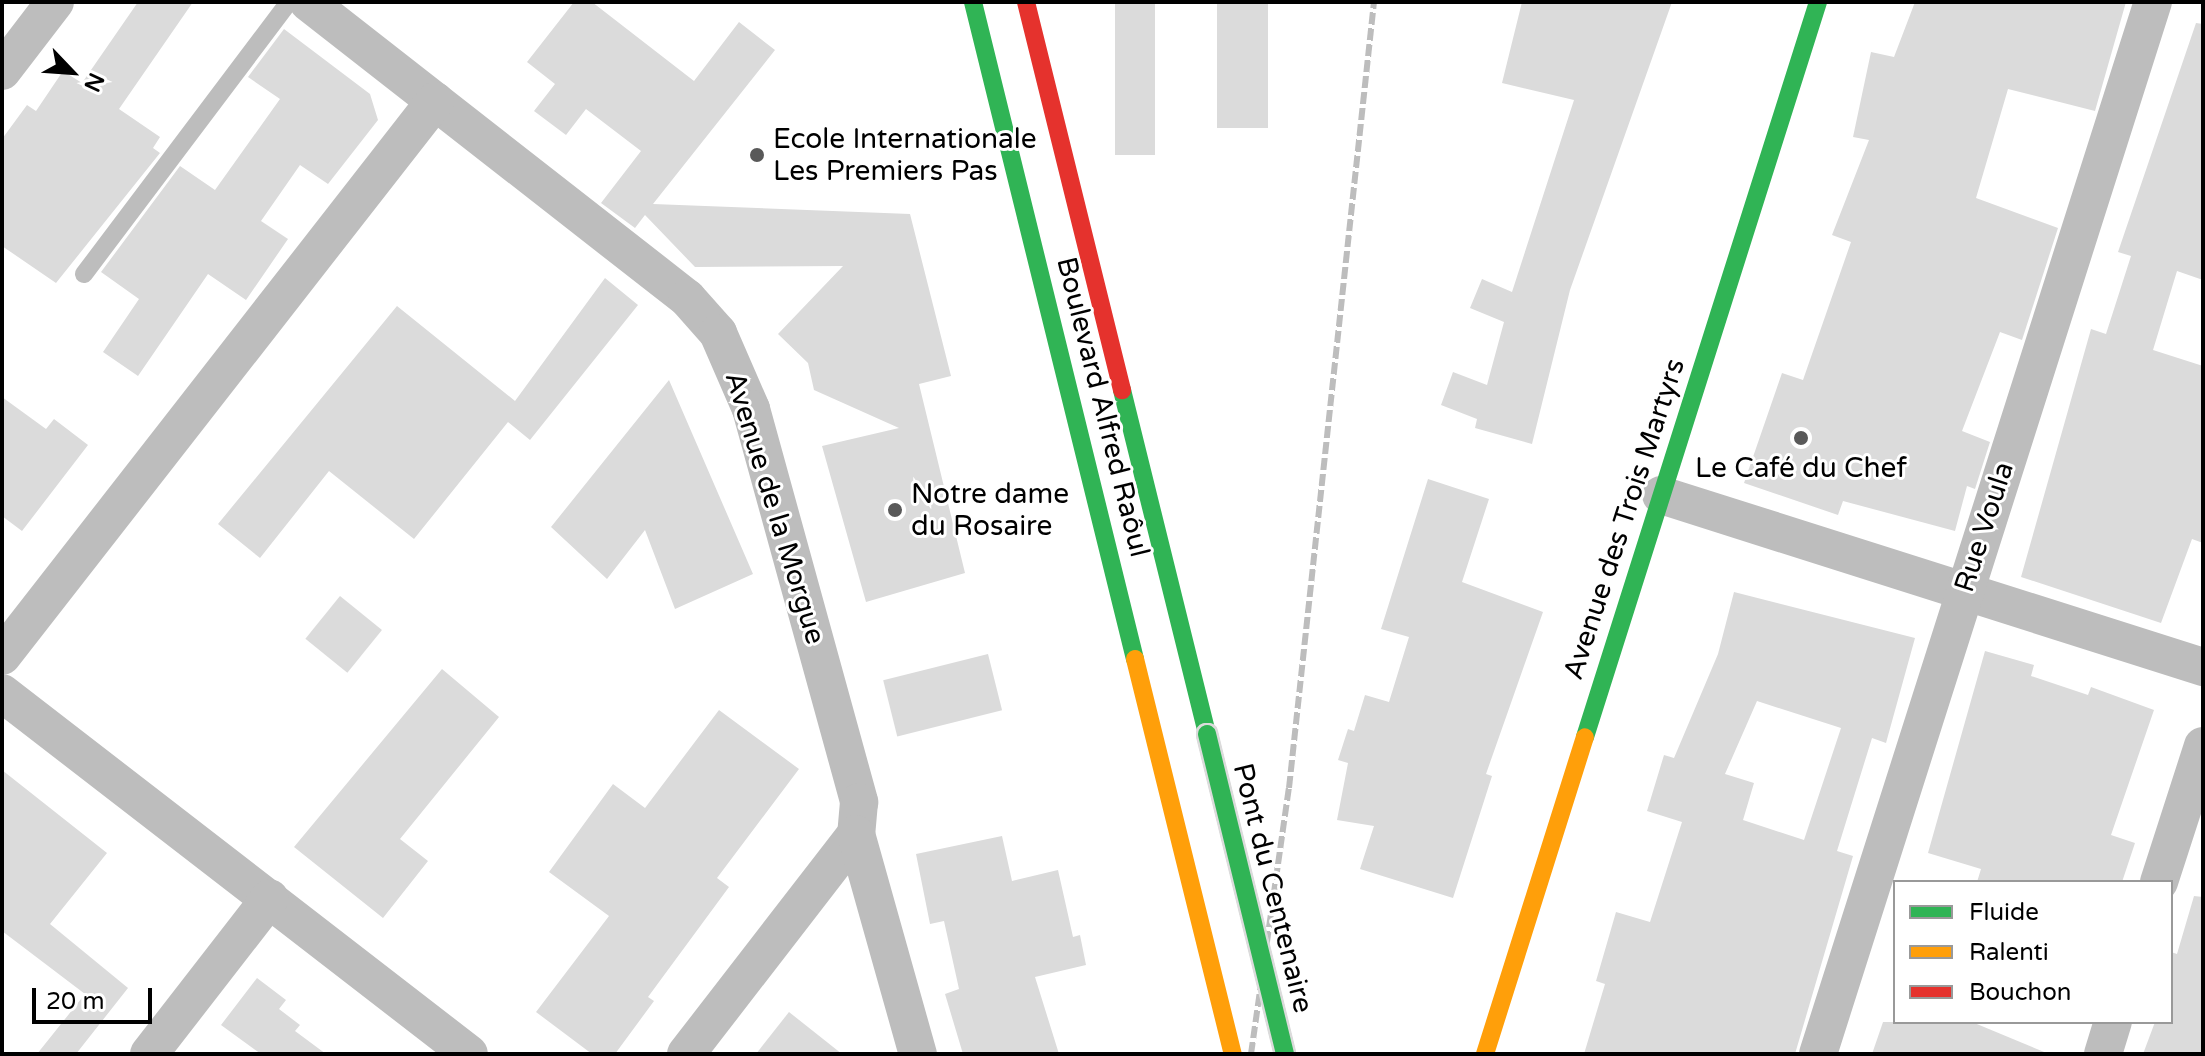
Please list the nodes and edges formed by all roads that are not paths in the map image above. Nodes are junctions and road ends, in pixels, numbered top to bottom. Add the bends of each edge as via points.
1 (55, 2) edge
2 (289, 2) edge
3 (308, 2) edge
4 (973, 2) edge
5 (1026, 2) edge
6 (1818, 2) edge
7 (2153, 2) edge
8 (2, 71) edge
9 (435, 101) junction
10 (84, 274) dead end
11 (1661, 495) junction
12 (1964, 590) junction
13 (2, 656) edge
14 (2203, 667) edge
15 (2, 693) edge
16 (2203, 746) edge
17 (856, 834) junction
18 (2160, 880) edge
19 (270, 898) junction
20 (2112, 1024) edge
21 (452, 1049) edge
22 (149, 1054) edge
23 (686, 1054) edge
24 (918, 1054) edge
25 (1233, 1054) edge
26 (1285, 1054) edge
27 (1485, 1054) edge
28 (1818, 1054) edge
29 (2103, 1054) edge

1 - 8 street
2 - 10 lane
3 - 9 street, Avenue de la Morgue
4 - 25 main road, Boulevard Alfred Raôul
5 - 26 main road, Pont du Centenaire, bridge
6 - 11 main road, Avenue des Trois Martyrs
7 - 12 street, Rue Voula
9 - 13 street
9 - 17 street, Avenue de la Morgue via 687,298 718,333 751,409 859,802
11 - 12 street
11 - 27 main road, Avenue des Trois Martyrs
12 - 14 street
12 - 28 street, Rue Voula
15 - 19 street
16 - 18 street
17 - 23 street
17 - 24 street, Avenue de la Morgue
19 - 21 street
19 - 22 street
20 - 29 street

